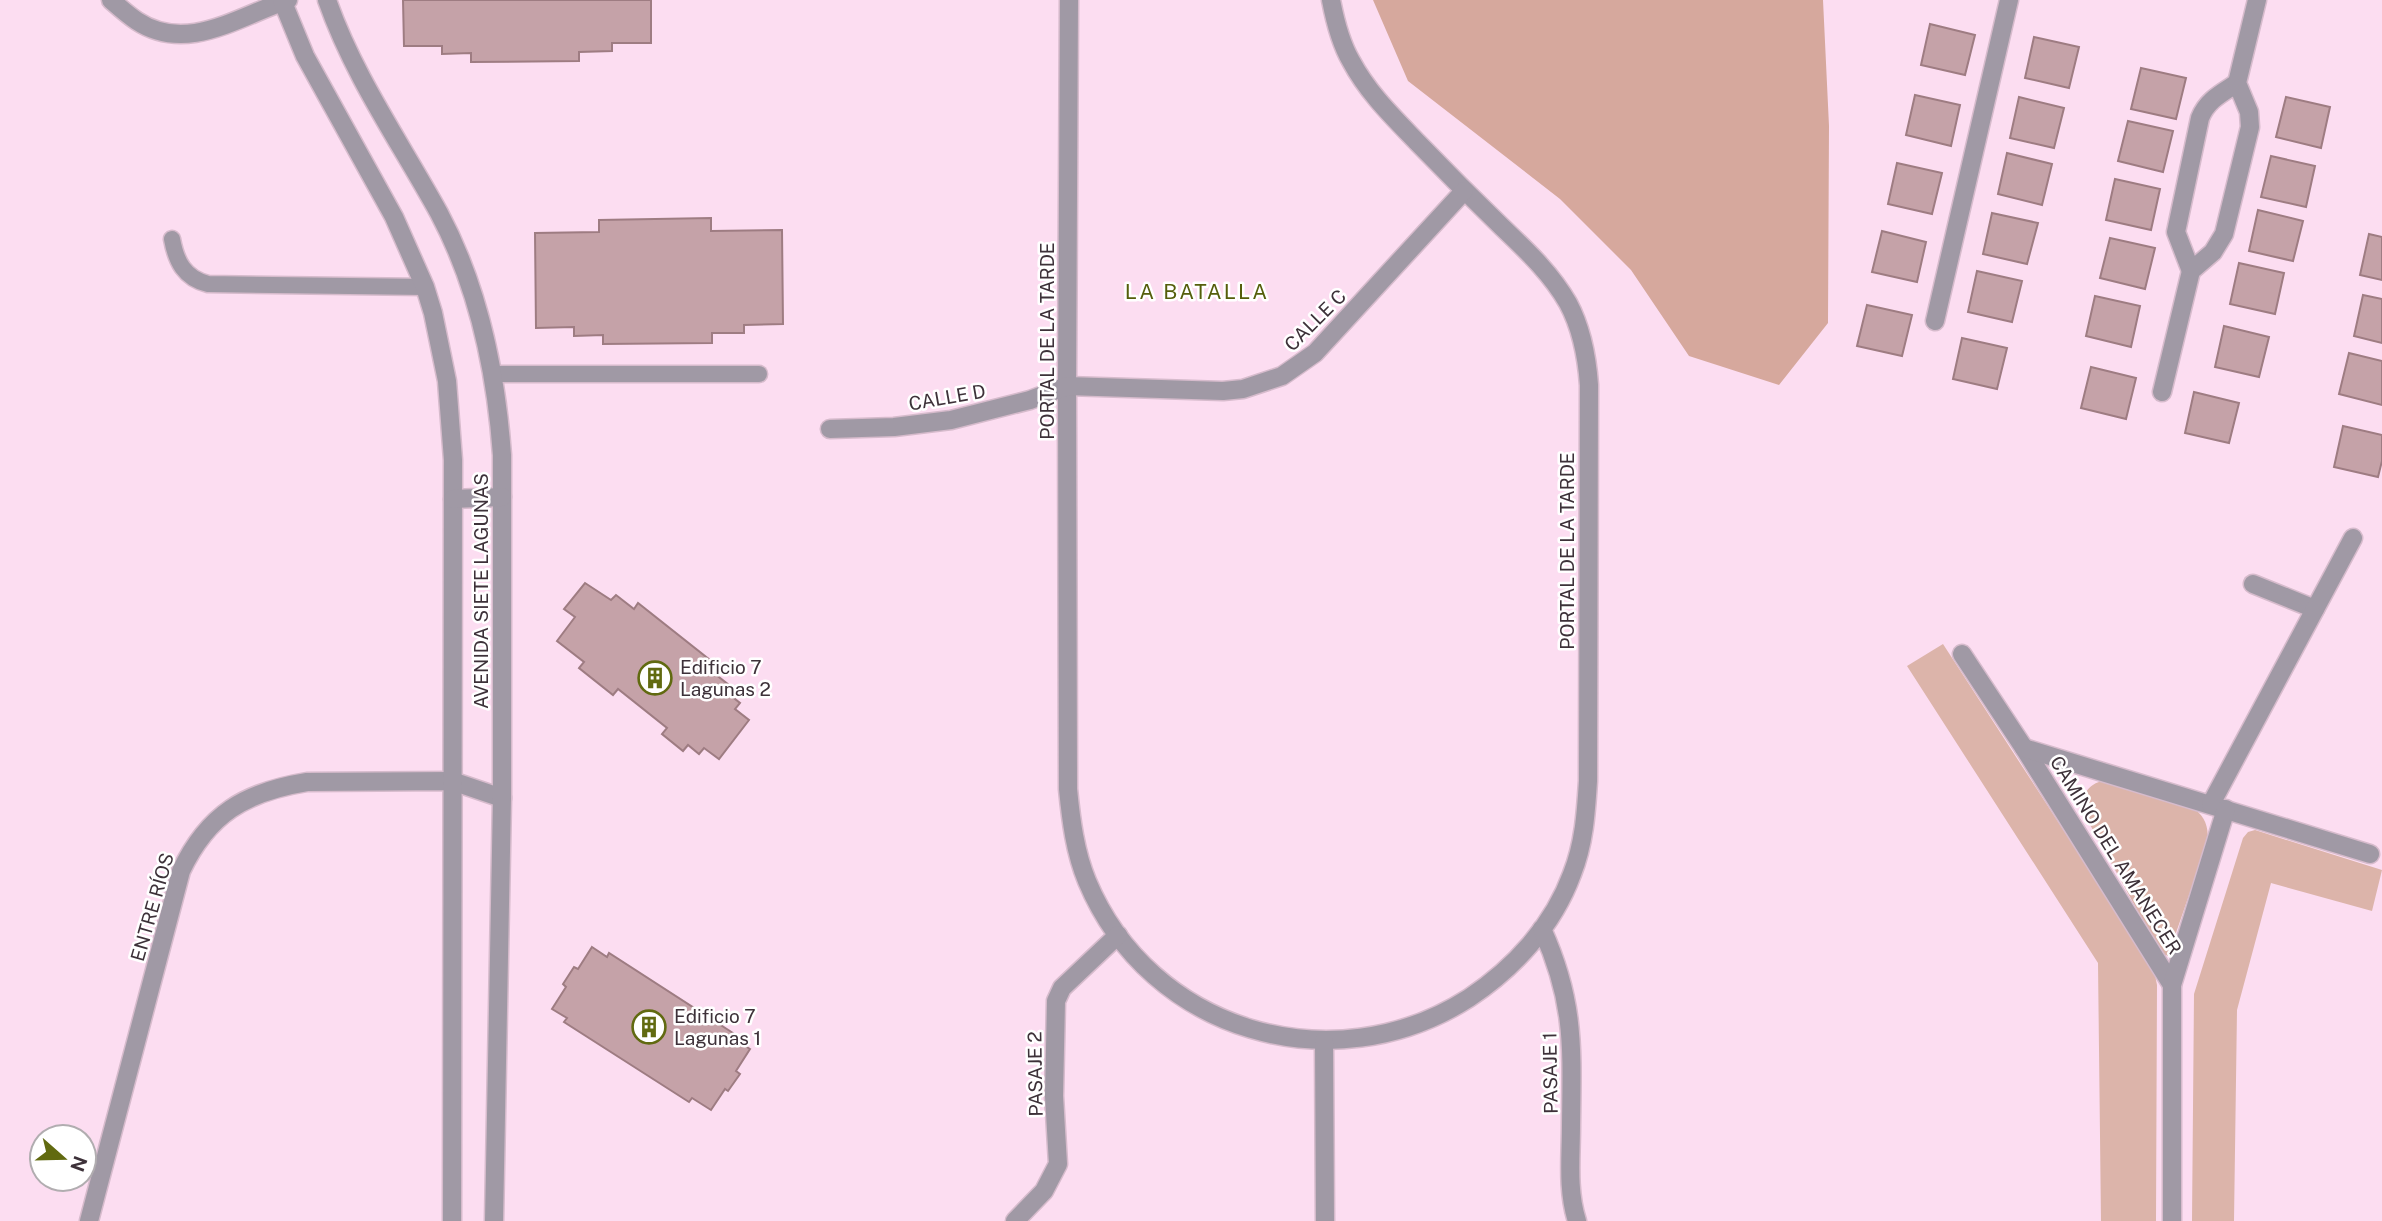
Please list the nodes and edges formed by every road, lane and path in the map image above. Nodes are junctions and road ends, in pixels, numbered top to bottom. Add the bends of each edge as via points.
1 (111, 0) edge
2 (327, 0) edge
3 (1069, 0) edge
4 (1331, 0) edge
5 (2009, 0) edge
6 (2257, 0) edge
7 (284, 1) edge
8 (2237, 83) junction
9 (1464, 191) junction
10 (172, 239) dead end
11 (2191, 271) junction
12 (425, 287) junction
13 (1935, 321) dead end
14 (493, 374) junction
15 (759, 374) dead end
16 (1067, 386) junction
17 (2162, 392) dead end
18 (830, 429) dead end
19 (502, 497) junction
20 (453, 499) junction
21 (2353, 538) dead end
22 (2253, 584) dead end
23 (2315, 609) junction
24 (1962, 654) dead end
25 (2024, 748) junction
26 (452, 781) junction
27 (502, 798) junction
28 (2219, 807) junction
29 (2370, 855) dead end
30 (1542, 929) junction
31 (1118, 935) junction
32 (2172, 985) junction
33 (1324, 1041) junction
34 (89, 1221) edge
35 (452, 1221) edge
36 (494, 1221) edge
37 (1015, 1221) edge
38 (1325, 1221) edge
39 (1577, 1221) edge
40 (2172, 1221) edge

1 - 7 street via 156,30 193,34
2 - 14 street, AVENIDA SIETE LAGUNAS via 359,75 459,256 485,333
3 - 16 street, PORTAL DE LA TARDE
4 - 9 street, PORTAL DE LA TARDE via 1339,36 1365,85
5 - 13 street
6 - 8 street
7 - 12 street, AVENIDA SIETE LAGUNAS via 305,56 394,217
8 - 11 street via 2250,127 2224,234 2213,252
8 - 11 street via 2210,101 2200,118 2176,232
9 - 16 street, CALLE C via 1315,353 1282,376 1223,391
9 - 30 street, PORTAL DE LA TARDE via 1552,278 1580,330 1587,358 1586,812 1573,874
10 - 12 lane via 184,271 208,284
11 - 17 street
12 - 20 street, AVENIDA SIETE LAGUNAS via 447,381
14 - 15 lane
14 - 19 street, AVENIDA SIETE LAGUNAS
16 - 18 street, CALLE D via 951,420
16 - 31 street, PORTAL DE LA TARDE via 1068,789 1077,851 1087,881
19 - 20 street
19 - 27 street, AVENIDA SIETE LAGUNAS
20 - 26 street, AVENIDA SIETE LAGUNAS
21 - 23 street
22 - 23 street
23 - 28 street
24 - 25 street, CAMINO DEL AMANECER
25 - 28 street, CAMINO DEL AMANECER
25 - 32 street, CAMINO DEL AMANECER
26 - 27 street, ENTRE RÍOS
26 - 34 street, ENTRE RÍOS via 329,781 285,786 244,800 202,833 181,871
26 - 35 street, AVENIDA SIETE LAGUNAS
27 - 36 street, AVENIDA SIETE LAGUNAS
28 - 29 street, CAMINO DEL AMANECER
28 - 32 street, CAMINO DEL AMANECER
30 - 33 street, PORTAL DE LA TARDE via 1517,960 1454,1007 1391,1032
30 - 39 street, PASAJE 1 via 1563,982 1573,1042 1571,1193
31 - 33 street, PORTAL DE LA TARDE via 1159,979 1208,1011 1265,1032
31 - 37 street, PASAJE 2 via 1062,988 1056,1001 1058,1164 1044,1191
32 - 40 street, CAMINO DEL AMANECER
33 - 38 street

